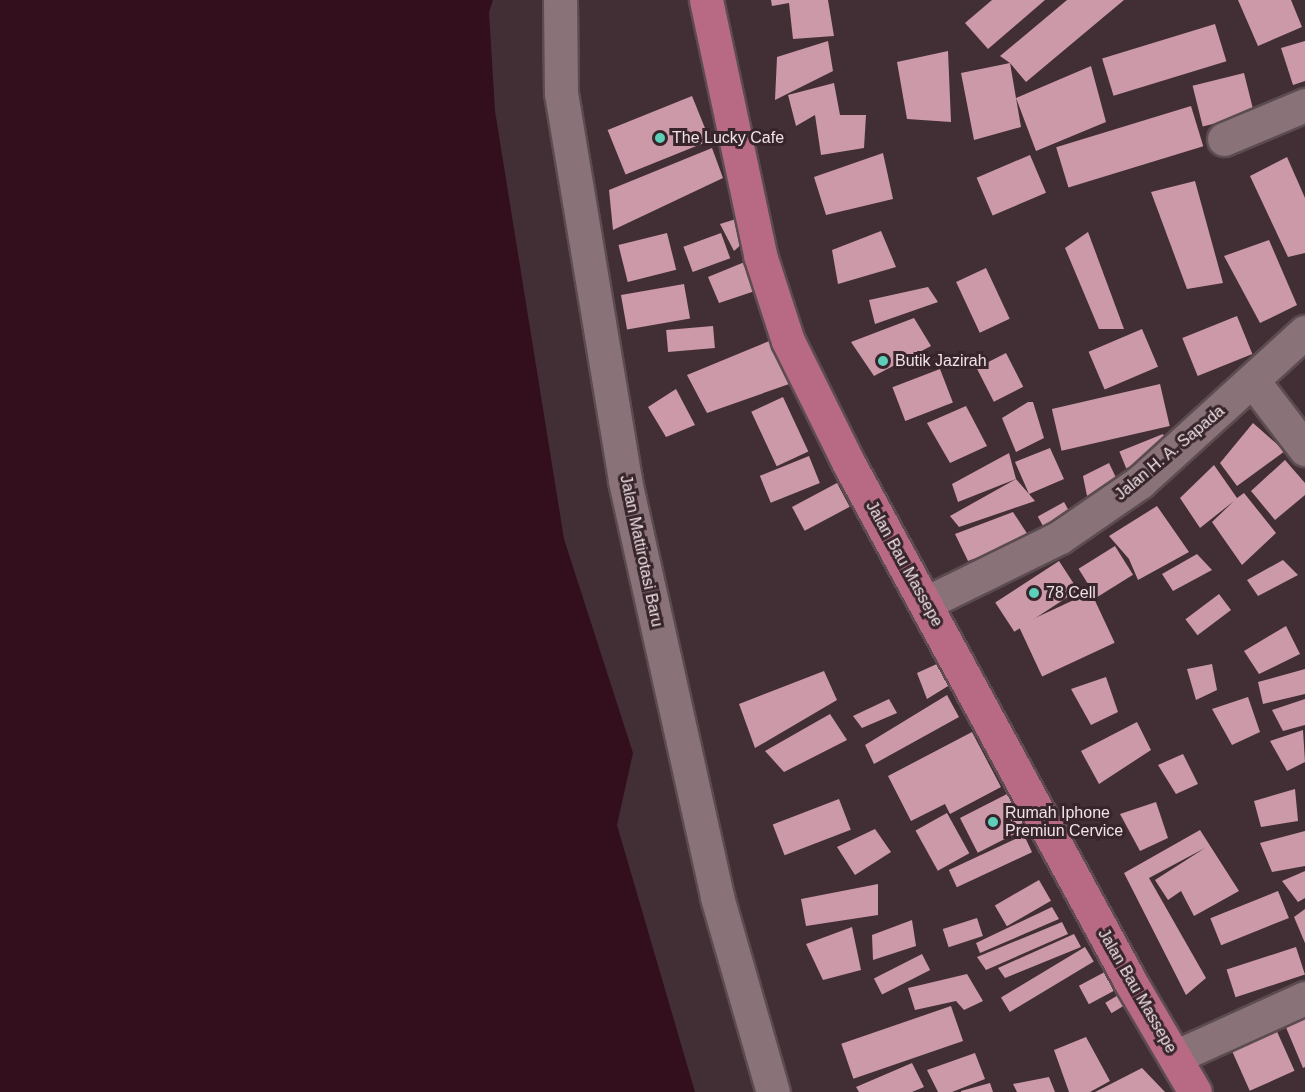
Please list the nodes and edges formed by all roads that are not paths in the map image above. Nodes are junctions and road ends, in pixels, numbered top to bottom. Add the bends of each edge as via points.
1 (560, 0) edge
2 (706, 0) edge
3 (1305, 105) edge
4 (1224, 139) dead end
5 (1305, 332) edge
6 (1253, 381) junction
7 (1305, 449) edge
8 (926, 603) junction
9 (1305, 998) edge
10 (1175, 1057) junction
11 (773, 1092) edge
12 (1195, 1092) edge

1 - 11 street, Jalan Mattirotasi Baru via 561,93 625,481 717,897
2 - 8 highway, Jalan Bau Massepe via 760,255 788,340 849,464
3 - 4 street
5 - 6 street, Jalan H. A. Sapada
6 - 7 street
6 - 8 street, Jalan H. A. Sapada via 1140,482 1060,537
8 - 10 highway, Jalan Bau Massepe
9 - 10 street
10 - 12 highway, Jalan Bau Massepe

